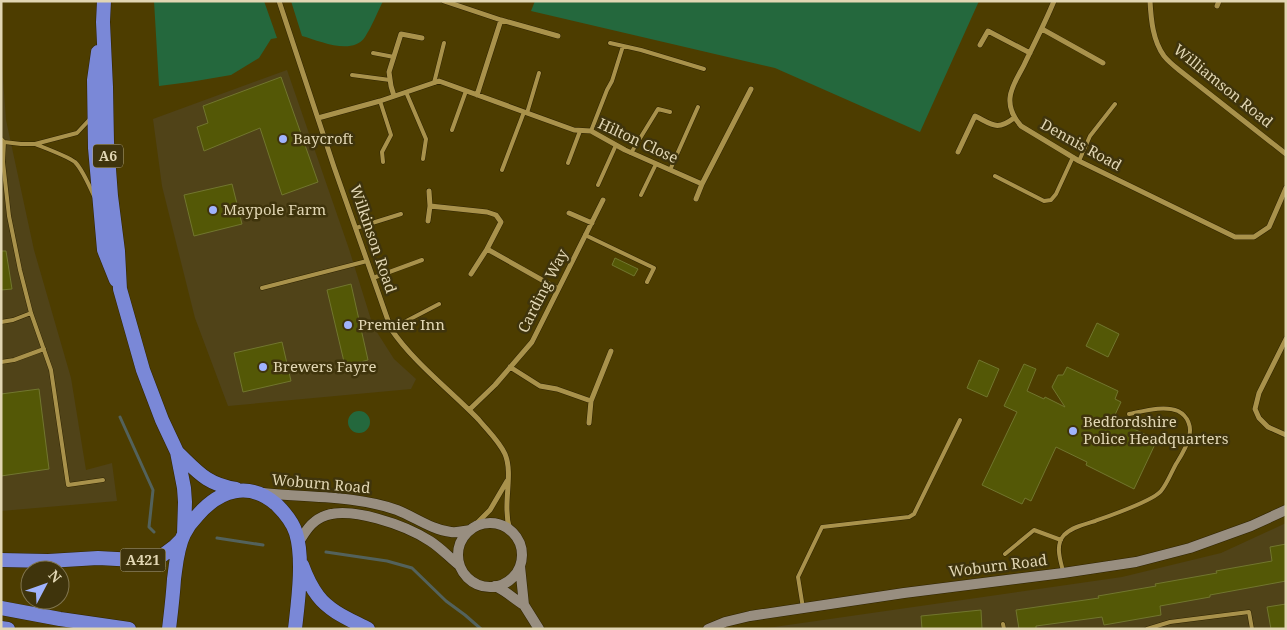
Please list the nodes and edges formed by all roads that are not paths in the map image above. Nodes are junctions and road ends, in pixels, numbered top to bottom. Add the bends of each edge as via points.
1 (104, 1) edge
2 (279, 1) edge
3 (444, 1) edge
4 (1054, 1) edge
5 (1150, 1) edge
6 (501, 20) junction
7 (103, 22) junction
8 (1042, 29) junction
9 (558, 36) dead end
10 (422, 38) dead end
11 (444, 43) dead end
12 (610, 43) dead end
13 (980, 45) dead end
14 (622, 46) junction
15 (1030, 52) junction
16 (373, 53) dead end
17 (394, 57) junction
18 (1103, 64) dead end
19 (704, 69) dead end
20 (539, 73) dead end
21 (352, 75) dead end
22 (390, 80) junction
23 (434, 83) junction
24 (751, 89) dead end
25 (466, 91) junction
26 (406, 92) junction
27 (477, 95) junction
28 (394, 96) junction
29 (380, 101) junction
30 (1115, 104) dead end
31 (698, 107) dead end
32 (95, 112) junction
33 (670, 112) dead end
34 (526, 113) junction
35 (318, 118) junction
36 (1014, 118) junction
37 (452, 130) dead end
38 (580, 131) junction
39 (591, 131) junction
40 (3, 140) edge
41 (34, 144) junction
42 (616, 145) junction
43 (958, 152) dead end
44 (632, 153) junction
45 (1286, 154) edge
46 (1073, 158) junction
47 (423, 159) dead end
48 (1079, 161) junction
49 (383, 162) dead end
50 (568, 163) dead end
51 (656, 164) junction
52 (502, 170) dead end
53 (670, 170) junction
54 (995, 176) dead end
55 (702, 184) junction
56 (598, 185) dead end
57 (1286, 188) edge
58 (429, 191) dead end
59 (640, 195) dead end
60 (696, 198) dead end
61 (603, 200) dead end
62 (430, 206) junction
63 (101, 212) junction
64 (569, 213) dead end
65 (401, 214) dead end
66 (9, 216) junction
67 (1, 217) edge
68 (428, 221) dead end
69 (592, 223) junction
70 (356, 228) junction
71 (585, 235) junction
72 (487, 249) junction
73 (422, 260) dead end
74 (367, 261) junction
75 (471, 274) dead end
76 (373, 278) junction
77 (648, 282) dead end
78 (262, 288) dead end
79 (120, 289) junction
80 (558, 289) junction
81 (440, 304) dead end
82 (31, 312) junction
83 (1, 322) edge
84 (391, 329) junction
85 (1286, 339) edge
86 (44, 349) junction
87 (611, 351) dead end
88 (1, 362) edge
89 (510, 367) junction
90 (591, 401) junction
91 (469, 410) junction
92 (1129, 414) dead end
93 (960, 420) dead end
94 (589, 423) dead end
95 (1286, 435) edge
96 (177, 452) junction
97 (509, 479) junction
98 (103, 480) dead end
99 (250, 492) junction
100 (1286, 510) edge
101 (471, 528) junction
102 (510, 530) junction
103 (183, 537) junction
104 (1061, 540) junction
105 (299, 542) junction
106 (1005, 554) dead end
107 (299, 559) junction
108 (1, 560) edge
109 (520, 565) junction
110 (460, 567) junction
111 (1063, 573) junction
112 (495, 586) junction
113 (524, 605) junction
114 (1, 608) edge
115 (803, 608) junction
116 (1, 628) edge
117 (8, 629) edge
118 (129, 629) edge
119 (169, 629) edge
120 (295, 629) edge
121 (368, 629) edge
122 (539, 629) edge
123 (708, 629) edge
124 (1147, 629) edge
125 (1252, 629) edge

1 - 7 highway, A6
2 - 35 street, Wilkinson Road
3 - 6 street
4 - 8 street
5 - 45 street, Williamson Road via 1154,34 1166,58
6 - 9 street
6 - 27 street
7 - 32 highway via 94,80
7 - 79 highway, A6 via 107,142
8 - 15 street
8 - 18 street
10 - 17 street via 401,34
11 - 23 lane
12 - 14 lane
13 - 15 street via 988,30
14 - 19 lane
14 - 39 lane via 612,81
15 - 36 street via 1010,98
16 - 17 lane
17 - 22 street
20 - 34 lane
21 - 22 lane
22 - 28 street
23 - 25 street, Hilton Close via 439,81
23 - 26 street, Hilton Close
24 - 55 street
25 - 27 street, Hilton Close
25 - 37 lane
26 - 28 street, Hilton Close
26 - 47 lane via 426,139
27 - 34 street, Hilton Close
28 - 29 street, Hilton Close
29 - 35 street, Hilton Close
29 - 49 lane via 391,135 382,152
30 - 48 lane via 1090,136
31 - 53 lane
32 - 41 lane via 77,133
32 - 63 highway
33 - 44 lane via 658,109
34 - 38 street, Hilton Close
34 - 52 lane
35 - 70 street, Wilkinson Road
36 - 43 street via 999,126 975,116
36 - 46 street, Dennis Road via 1021,126
38 - 39 street, Hilton Close
38 - 50 lane
39 - 42 street, Hilton Close
40 - 41 lane
40 - 66 lane
41 - 63 lane via 75,162
42 - 44 street, Hilton Close
42 - 56 lane
44 - 51 street, Hilton Close
46 - 48 street, Dennis Road
46 - 54 lane via 1051,200 1044,201
48 - 57 street, Dennis Road via 1235,237 1254,237 1269,227
51 - 53 street, Hilton Close
51 - 59 lane
53 - 55 street, Hilton Close
55 - 60 street
58 - 62 street
61 - 69 street, Carding Way
62 - 68 street
62 - 72 street via 496,215 501,222
63 - 79 highway via 104,250
64 - 69 street
65 - 70 lane
66 - 67 lane
66 - 82 lane
69 - 71 street, Carding Way
70 - 74 street, Wilkinson Road
71 - 77 lane via 654,268
71 - 80 street, Carding Way
72 - 75 street
72 - 80 street
73 - 76 lane
74 - 76 street, Wilkinson Road
74 - 78 lane
76 - 84 street, Wilkinson Road
79 - 96 highway, A6 via 143,370
80 - 89 street, Carding Way via 532,342
81 - 84 lane
82 - 83 lane
82 - 86 lane
84 - 91 street, Wilkinson Road via 418,361
85 - 95 street via 1259,393 1255,409 1268,427
86 - 88 lane
86 - 98 lane via 52,370 68,485
87 - 90 street
89 - 90 street via 540,386
89 - 91 street, Carding Way
90 - 94 street
91 - 97 street, Wilkinson Road via 506,455
92 - 104 lane via 1153,409 1181,412 1190,425 1188,443 1161,492 1072,529
93 - 115 lane via 914,514 822,527 798,577
96 - 99 highway, A6 via 206,479
96 - 103 highway, A6 via 185,502
97 - 101 street via 490,510
97 - 102 street, Wilkinson Road via 506,510
99 - 101 main road, Woburn Road via 361,500 398,510 451,533
99 - 103 highway via 232,492 216,498 202,510
99 - 105 highway via 265,497 281,510
100 - 111 main road, Woburn Road via 1190,548 1136,562
101 - 102 main road via 492,523
101 - 110 main road via 459,547
102 - 109 main road via 520,546
103 - 108 highway, A421 via 163,555 150,559
103 - 119 highway
104 - 106 lane via 1034,530
104 - 111 lane via 1058,548
105 - 107 highway
105 - 110 main road, Woburn Road via 312,524 324,516 351,514 407,529 430,541
107 - 120 highway
107 - 121 highway via 319,598
109 - 112 main road via 510,579
109 - 113 main road
110 - 112 main road via 474,582
111 - 115 main road, Woburn Road
112 - 113 main road
113 - 122 main road
114 - 118 highway
115 - 123 main road, Woburn Road via 750,616
116 - 117 highway
124 - 125 lane via 1170,622 1249,612

